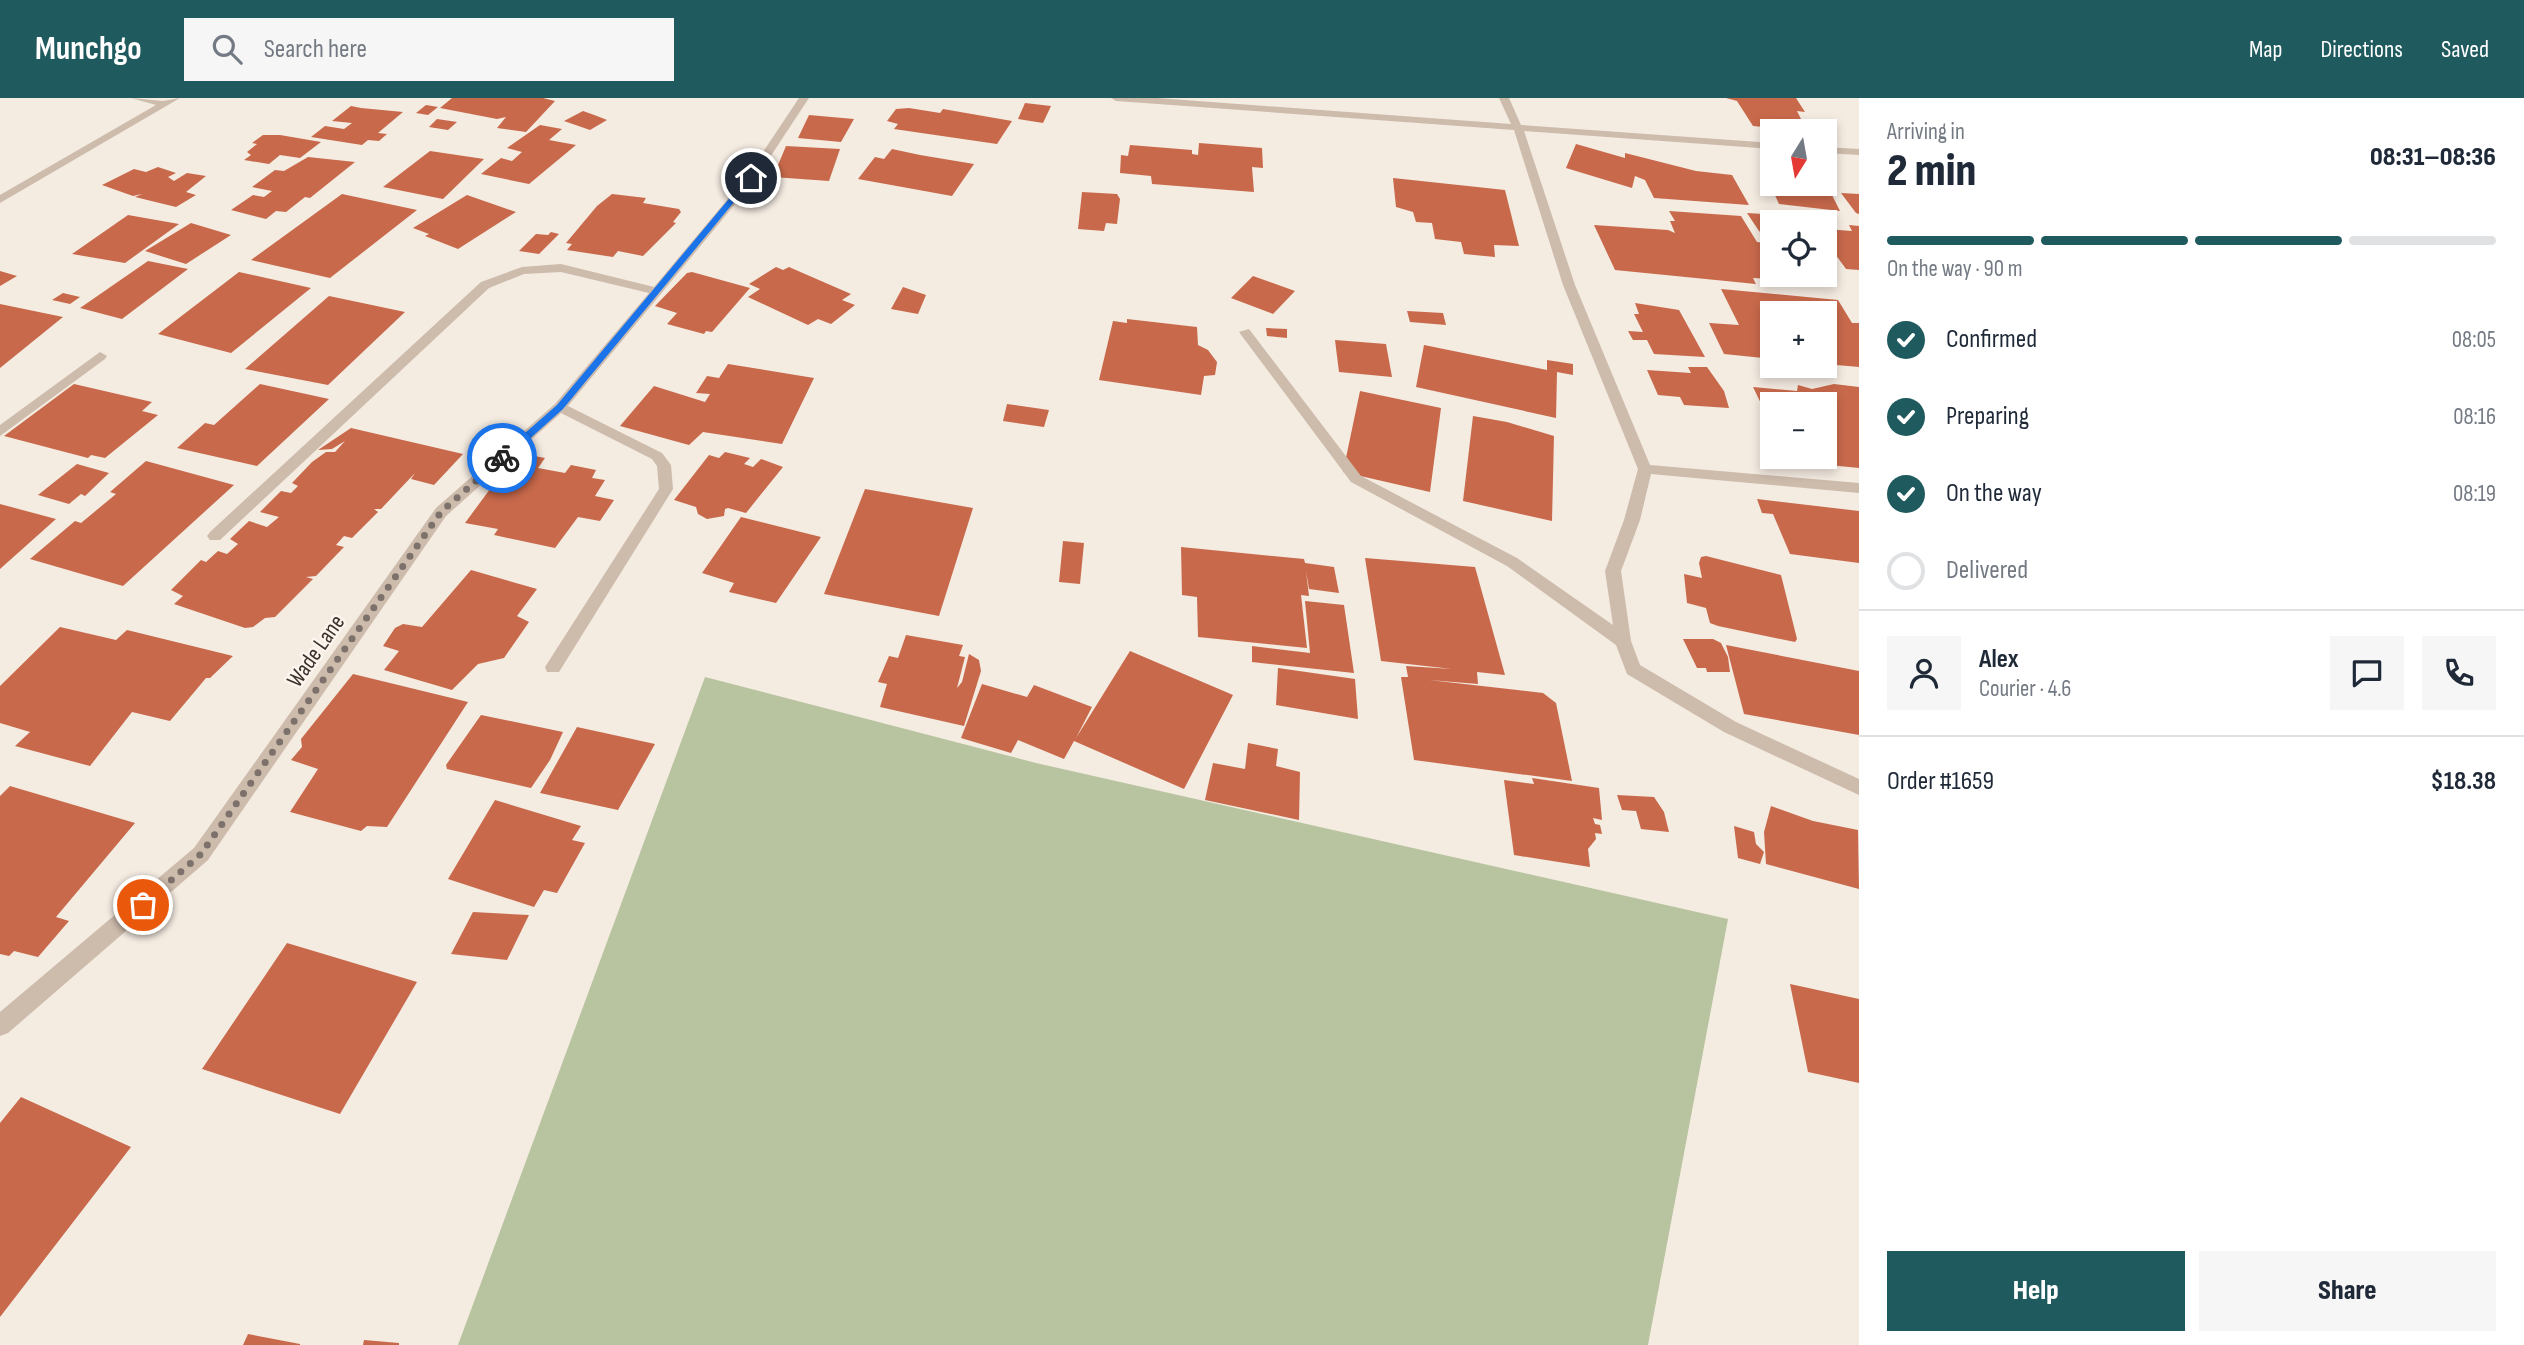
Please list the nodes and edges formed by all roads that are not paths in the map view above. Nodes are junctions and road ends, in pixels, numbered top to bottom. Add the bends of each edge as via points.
1 (136, 98) edge
2 (175, 98) edge
3 (804, 98) edge
4 (1116, 98) edge
5 (1504, 98) edge
6 (164, 104) junction
7 (1518, 128) junction
8 (1760, 145) edge
9 (1838, 150) edge
10 (1859, 152) edge
11 (0, 200) edge
12 (657, 291) junction
13 (1245, 332) dead end
14 (100, 356) dead end
15 (560, 407) junction
16 (0, 432) edge
17 (1645, 469) junction
18 (1859, 488) edge
19 (215, 536) dead end
20 (1623, 641) junction
21 (553, 667) dead end
22 (1859, 787) edge
23 (0, 1026) edge

1 - 6 street
2 - 6 street
3 - 12 street, Wade Lane via 751,178
4 - 7 street
5 - 7 street
6 - 11 street
7 - 8 street
7 - 17 street via 1569,285
9 - 10 street
12 - 15 street, Wade Lane
12 - 19 street via 561,268 522,271 485,285
13 - 20 street via 1356,479 1512,562
14 - 16 street
15 - 21 street via 657,456 664,465 666,489
15 - 23 street, Wade Lane via 441,512 201,854
17 - 18 street
17 - 20 street via 1613,571
20 - 22 street via 1633,669 1730,727

